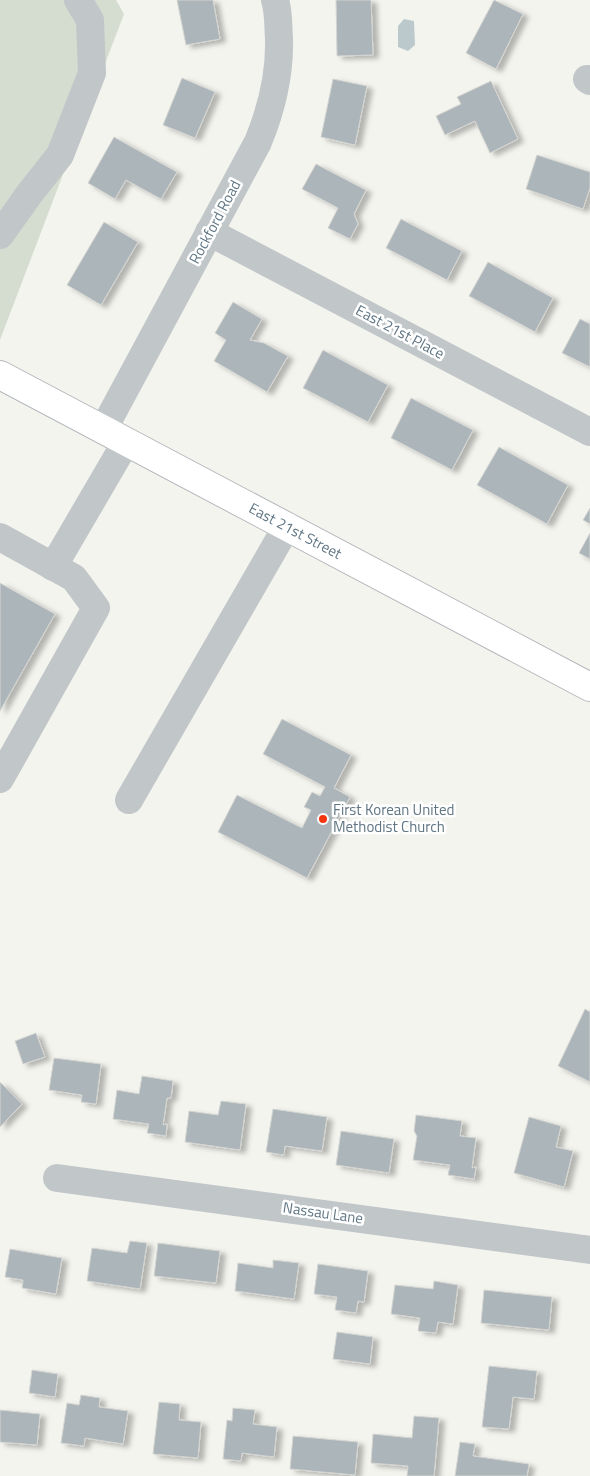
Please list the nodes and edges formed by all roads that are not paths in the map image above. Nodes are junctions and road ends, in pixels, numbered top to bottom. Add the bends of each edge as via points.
1 (78, 0) edge
2 (275, 0) edge
3 (209, 232) junction
4 (0, 235) edge
5 (0, 375) edge
6 (590, 432) edge
7 (115, 436) junction
8 (287, 526) junction
9 (0, 537) edge
10 (53, 566) junction
11 (590, 687) edge
12 (0, 779) edge
13 (129, 800) dead end
14 (57, 1178) dead end
15 (590, 1250) edge

1 - 4 street via 90,20 92,73 60,155
2 - 3 street, Rockford Road via 280,48 270,111 258,142
3 - 6 street, East 21st Place
3 - 7 street, Rockford Road
5 - 7 main road, East 21st Street
7 - 8 main road, East 21st Street
7 - 10 street, Rockford Road
8 - 11 main road, East 21st Street
8 - 13 street
9 - 10 street
10 - 12 street via 74,578 96,608
14 - 15 street, Nassau Lane

